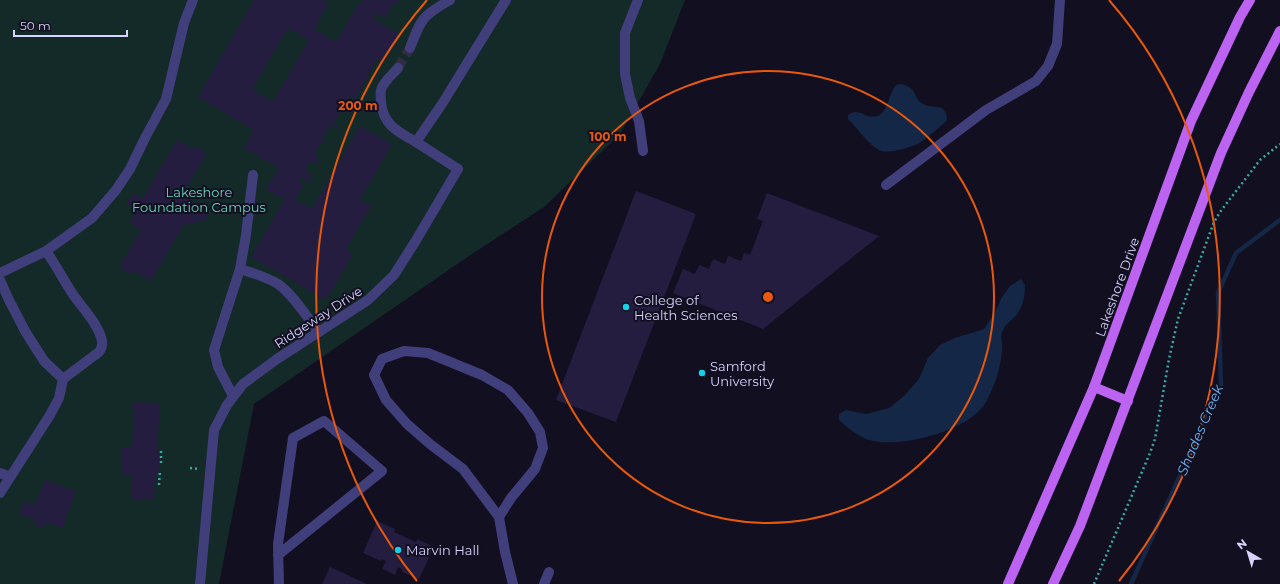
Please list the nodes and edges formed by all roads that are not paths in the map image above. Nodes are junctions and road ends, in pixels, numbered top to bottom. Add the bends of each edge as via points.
1 (193, 0) edge
2 (450, 0) edge
3 (506, 0) edge
4 (638, 0) edge
5 (1060, 0) edge
6 (1250, 0) edge
7 (1280, 31) edge
8 (410, 48) tunnel mouth
9 (398, 68) tunnel mouth
10 (416, 142) junction
11 (643, 151) dead end
12 (253, 175) dead end
13 (886, 185) dead end
14 (46, 251) junction
15 (240, 269) junction
16 (0, 273) edge
17 (0, 280) edge
18 (319, 332) junction
19 (63, 379) junction
20 (1094, 387) junction
21 (234, 396) junction
22 (1128, 401) junction
23 (0, 473) edge
24 (10, 477) junction
25 (0, 493) edge
26 (499, 517) junction
27 (278, 555) junction
28 (549, 572) dead end
29 (200, 584) edge
30 (279, 584) edge
31 (513, 584) edge
32 (544, 584) edge
33 (1008, 584) edge
34 (1053, 584) edge

1 - 14 street via 184,23 166,99 130,169 92,218
2 - 8 street via 426,15 418,26
3 - 10 street
4 - 11 street via 625,33 626,74 630,98 639,121
5 - 13 street via 1057,44 1048,66 1036,81 986,110
6 - 20 main road, Lakeshore Drive via 1192,121
7 - 22 main road via 1222,153
9 - 10 street via 380,90 381,105 384,116 393,128
10 - 18 street, Ridgeway Drive via 458,169 394,275 368,300
12 - 15 street
14 - 16 street
14 - 19 street via 93,321 103,342 99,352
15 - 18 street via 279,285
15 - 21 street via 214,350 218,367
17 - 19 street via 25,331 44,361
18 - 21 street, Ridgeway Drive via 243,384
19 - 24 street via 59,398 53,410
20 - 22 main road
20 - 33 main road, Lakeshore Drive
21 - 29 street, Ridgeway Drive via 214,430
22 - 34 main road via 1080,526
23 - 24 street
24 - 25 street
26 - 26 street via 463,469 407,424 386,400 374,375 382,359 404,351 428,353 482,375 508,390 528,413 540,432 543,448 535,468
26 - 31 street
27 - 27 street via 293,438 324,420 382,471
27 - 30 street
28 - 32 street

